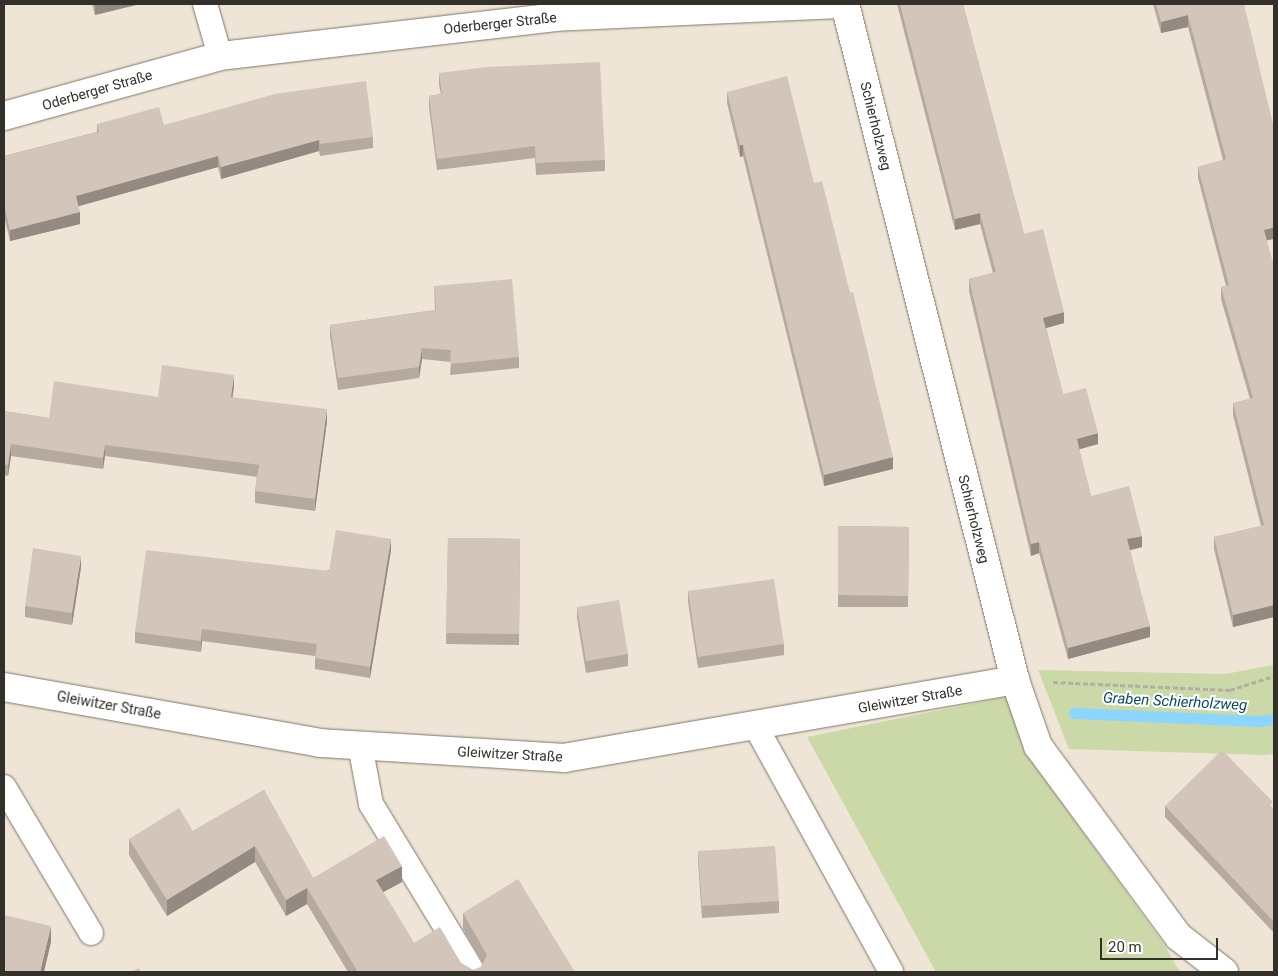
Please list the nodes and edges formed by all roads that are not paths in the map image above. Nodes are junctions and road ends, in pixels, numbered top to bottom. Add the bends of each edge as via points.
1 (205, 4) edge
2 (844, 4) edge
3 (220, 56) junction
4 (4, 116) edge
5 (1015, 680) junction
6 (4, 687) edge
7 (756, 727) junction
8 (360, 745) junction
9 (4, 787) edge
10 (91, 932) dead end
11 (472, 972) edge
12 (891, 972) edge
13 (1224, 972) edge

1 - 3 lane
2 - 3 street, Oderberger Straße via 555,16
2 - 5 street, Schierholzweg
3 - 4 street, Oderberger Straße
5 - 7 street, Gleiwitzer Straße
5 - 13 street, Schierholzweg via 1038,746 1179,937
6 - 8 street, Gleiwitzer Straße via 320,743
7 - 8 street, Gleiwitzer Straße via 564,758
7 - 12 lane
8 - 11 lane via 371,804
9 - 10 lane

